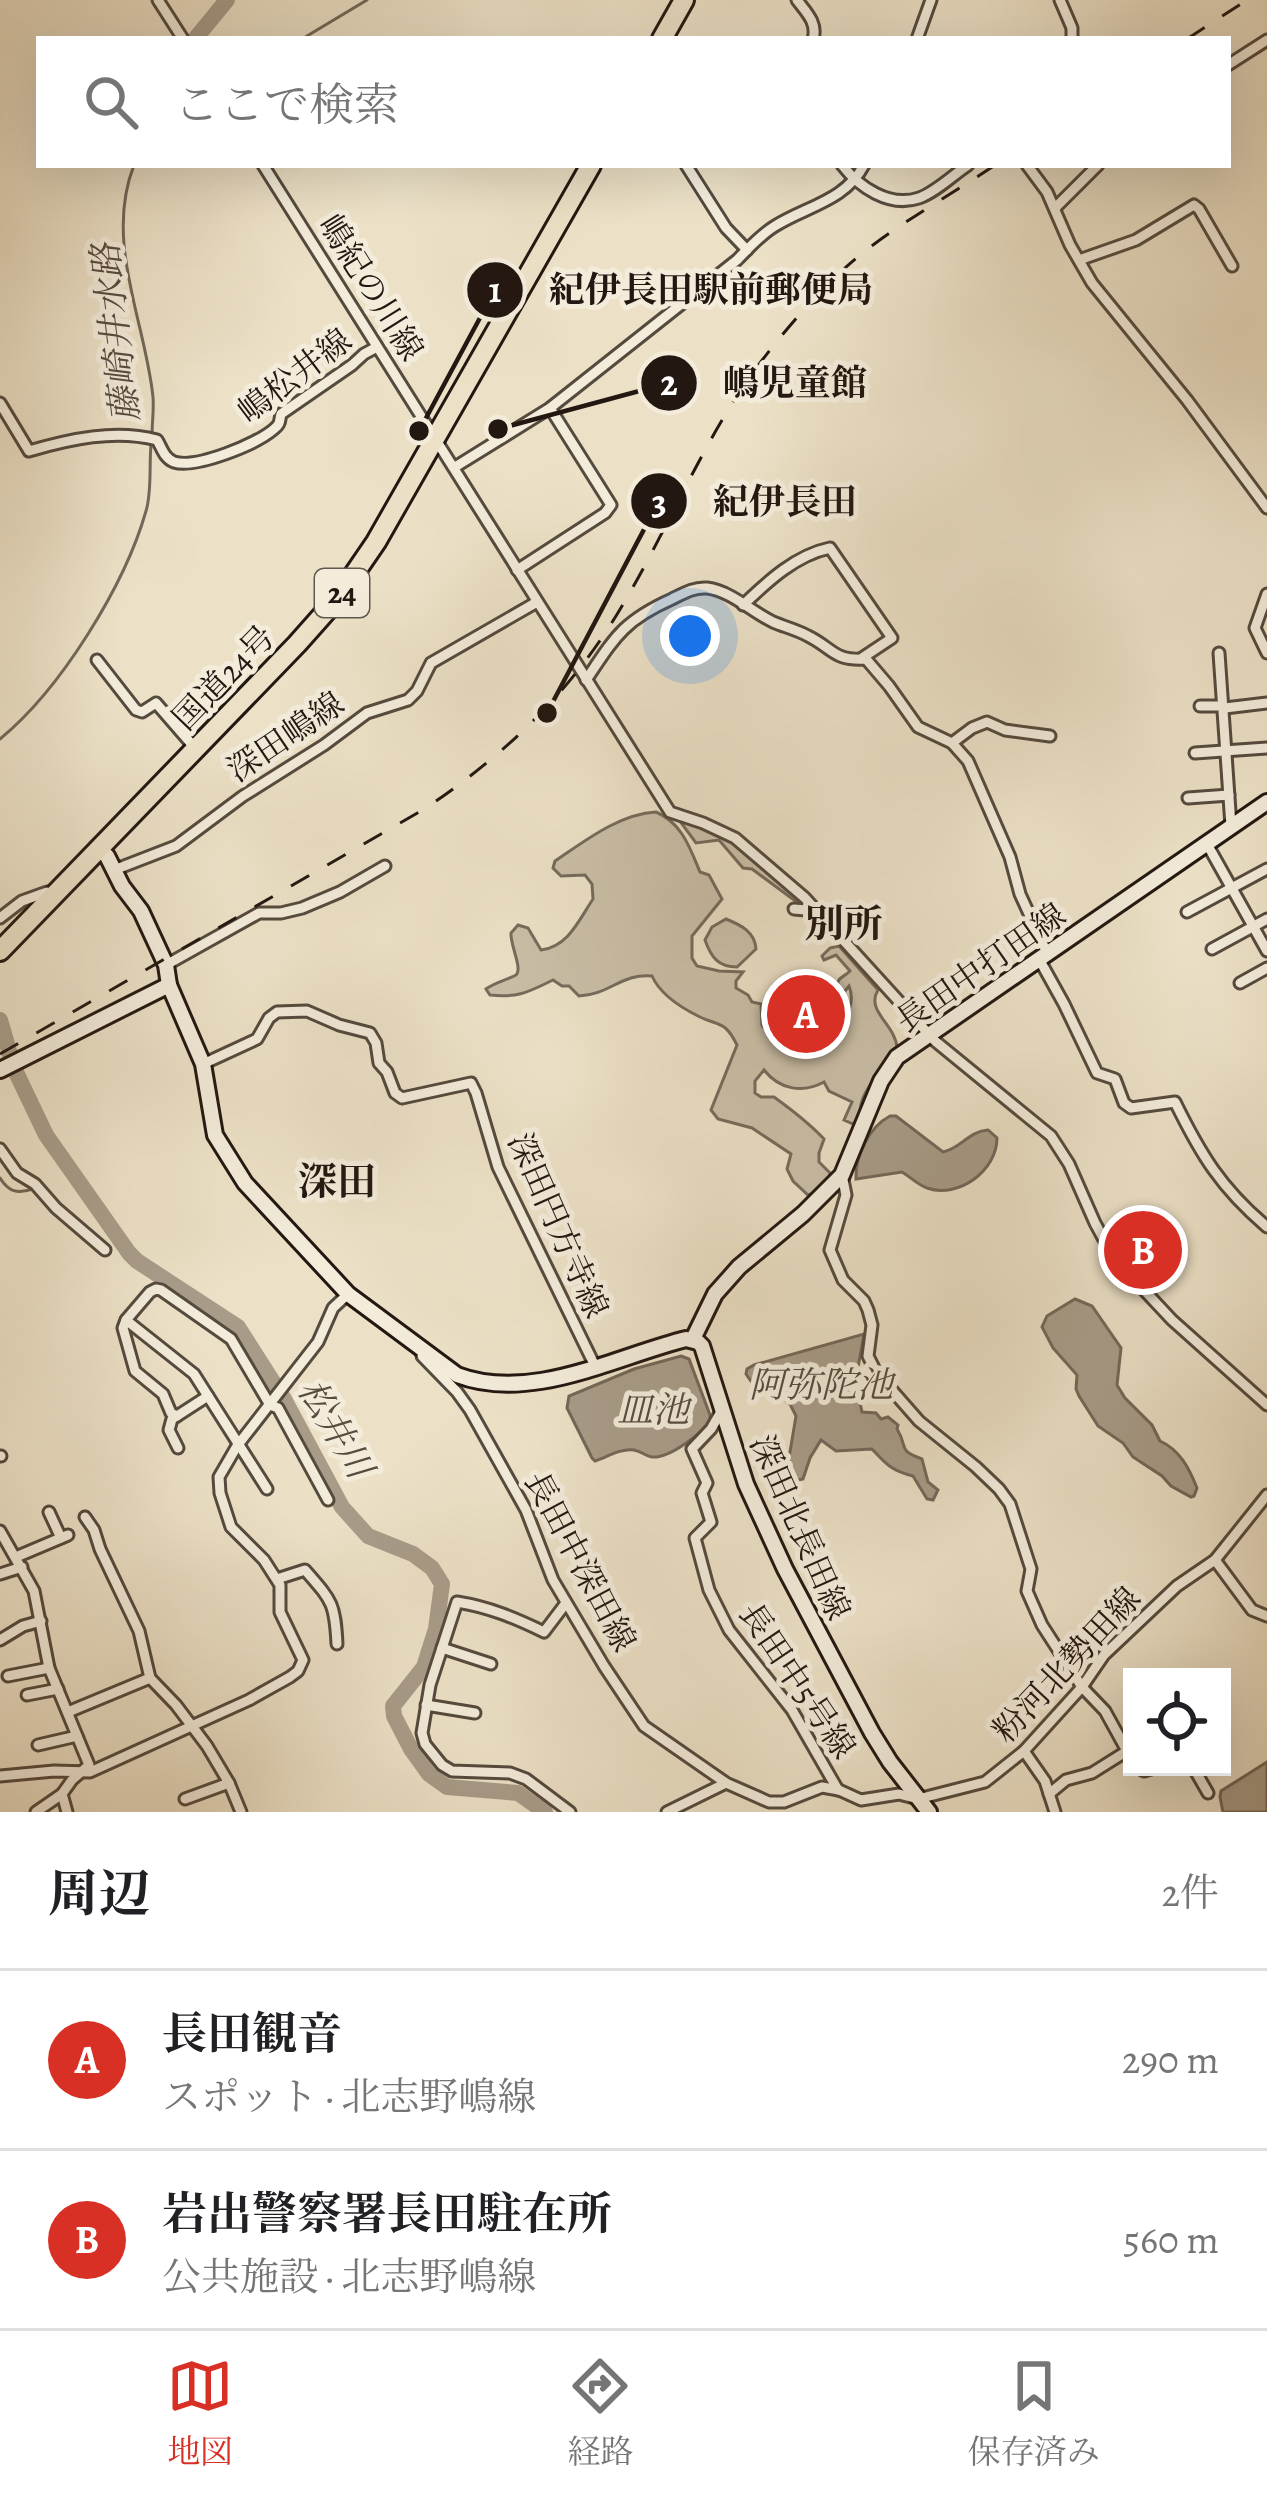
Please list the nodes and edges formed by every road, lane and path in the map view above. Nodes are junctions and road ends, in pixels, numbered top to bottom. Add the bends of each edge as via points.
1 (158, 0) edge
2 (684, 0) edge
3 (797, 0) edge
4 (931, 0) edge
5 (1060, 0) edge
6 (181, 36) edge
7 (664, 36) edge
8 (814, 36) edge
9 (918, 36) edge
10 (1072, 36) edge
11 (1267, 40) edge
12 (1231, 63) edge
13 (265, 168) edge
14 (589, 168) edge
15 (688, 168) edge
16 (845, 168) edge
17 (862, 168) edge
18 (964, 168) edge
19 (1030, 168) edge
20 (1095, 168) edge
21 (856, 181) junction
22 (1055, 208) junction
23 (748, 250) junction
24 (1079, 260) junction
25 (1232, 266) dead end
26 (377, 347) junction
27 (0, 404) edge
28 (550, 408) junction
29 (436, 438) junction
30 (455, 467) junction
31 (1267, 508) edge
32 (517, 570) junction
33 (1267, 594) edge
34 (537, 602) junction
35 (743, 605) junction
36 (1219, 653) dead end
37 (1267, 653) edge
38 (862, 658) junction
39 (97, 660) dead end
40 (1220, 667) junction
41 (1202, 668) dead end
42 (586, 680) junction
43 (1267, 703) edge
44 (1200, 706) dead end
45 (1223, 707) junction
46 (1050, 736) dead end
47 (952, 743) junction
48 (195, 748) junction
49 (1267, 748) edge
50 (1227, 751) junction
51 (1196, 753) dead end
52 (1228, 795) junction
53 (1188, 798) dead end
54 (1267, 802) edge
55 (1231, 826) junction
56 (1207, 844) junction
57 (100, 850) junction
58 (385, 866) dead end
59 (1267, 869) edge
60 (114, 870) junction
61 (1232, 888) junction
62 (54, 894) junction
63 (794, 909) dead end
64 (817, 911) junction
65 (1187, 913) dead end
66 (0, 918) edge
67 (1267, 919) edge
68 (1253, 926) junction
69 (1212, 949) dead end
70 (0, 951) edge
71 (1267, 951) edge
72 (1043, 956) junction
73 (166, 965) junction
74 (1267, 968) edge
75 (1240, 983) dead end
76 (169, 985) junction
77 (928, 1034) junction
78 (203, 1064) junction
79 (8, 1065) edge
80 (0, 1149) edge
81 (842, 1175) junction
82 (1267, 1227) edge
83 (105, 1250) dead end
84 (349, 1294) junction
85 (126, 1320) junction
86 (693, 1340) junction
87 (412, 1342) junction
88 (595, 1366) junction
89 (208, 1396) junction
90 (273, 1401) junction
91 (1267, 1405) edge
92 (722, 1410) junction
93 (177, 1415) junction
94 (237, 1446) junction
95 (178, 1448) dead end
96 (267, 1489) dead end
97 (1267, 1495) edge
98 (328, 1499) dead end
99 (49, 1512) dead end
100 (86, 1517) dead end
101 (1, 1535) edge
102 (1215, 1560) junction
103 (19, 1562) junction
104 (0, 1574) edge
105 (277, 1580) junction
106 (566, 1603) junction
107 (1267, 1616) edge
108 (41, 1621) junction
109 (0, 1640) edge
110 (337, 1644) dead end
111 (442, 1648) junction
112 (491, 1664) dead end
113 (49, 1668) junction
114 (8, 1676) dead end
115 (150, 1678) junction
116 (1082, 1687) junction
117 (58, 1689) junction
118 (28, 1695) dead end
119 (426, 1705) junction
120 (68, 1712) junction
121 (475, 1713) dead end
122 (192, 1727) junction
123 (77, 1736) junction
124 (1123, 1743) edge
125 (38, 1745) dead end
126 (1024, 1751) junction
127 (1123, 1762) edge
128 (81, 1773) junction
129 (0, 1776) edge
130 (1198, 1776) edge
131 (229, 1783) junction
132 (726, 1783) junction
133 (838, 1790) junction
134 (1208, 1793) dead end
135 (62, 1794) junction
136 (1049, 1794) junction
137 (185, 1799) dead end
138 (918, 1799) junction
139 (861, 1800) junction
140 (770, 1807) edge
141 (36, 1812) edge
142 (67, 1812) edge
143 (241, 1812) edge
144 (570, 1812) edge
145 (667, 1812) edge
146 (867, 1812) edge
147 (929, 1812) edge
148 (1055, 1812) edge

1 - 6 street
2 - 7 highway
3 - 8 street
4 - 9 street
5 - 10 street
11 - 12 street
13 - 26 street, 嶋紀の川線
14 - 29 highway, 国道24号 / 24
15 - 23 street
16 - 21 street
17 - 21 street
18 - 21 street via 902,201
19 - 22 street
20 - 22 street
21 - 23 street via 777,224
22 - 24 street
23 - 28 street
24 - 25 street via 1136,240 1194,206
24 - 31 street
26 - 27 street, 嶋松井線 via 281,414 278,427 196,462 167,459 151,438 69,439 29,451
26 - 29 street, 嶋紀の川線
28 - 30 street
28 - 32 street via 611,505
29 - 30 street, 嶋紀の川線
29 - 48 highway, 国道24号 / 24 via 338,599
30 - 32 street, 嶋紀の川線
32 - 34 street, 嶋紀の川線
33 - 37 street via 1255,628
34 - 42 street, 嶋紀の川線
34 - 60 street, 深田嶋線 via 431,663 408,700 367,713 176,846
35 - 38 street via 839,657
35 - 38 street via 792,564 830,548 891,636
35 - 42 street via 703,587 657,605 622,629
36 - 40 street
38 - 47 street via 918,727
39 - 48 street via 136,710 156,703
40 - 41 street
40 - 45 street
42 - 64 street, 嶋紀の川線 via 670,812 735,838
43 - 45 street
44 - 45 street
45 - 50 street
46 - 47 street via 987,722
47 - 72 street via 968,761 1010,856
48 - 57 highway, 国道24号 / 24
49 - 50 street
50 - 51 street
50 - 52 street
52 - 53 street
52 - 55 street
54 - 55 street, 長田中打田線
55 - 56 street, 長田中打田線
56 - 61 street
56 - 72 street, 長田中打田線
57 - 60 street
57 - 62 highway, 国道24号 / 24
58 - 73 street via 321,900 259,913
59 - 61 street
60 - 73 street
61 - 65 street
61 - 68 street
62 - 66 street
62 - 70 highway, 国道24号 / 24
63 - 64 street
64 - 77 street, 嶋紀の川線
67 - 68 street
68 - 69 street
68 - 71 street
72 - 77 street, 長田中打田線
72 - 82 street via 1096,1072 1115,1079 1131,1108 1175,1102 1220,1181
73 - 76 street
74 - 75 street
76 - 78 street
76 - 79 street
77 - 81 street, 長田中打田線 via 881,1081
77 - 91 street, 嶋紀の川線 via 1051,1136 1114,1258
78 - 84 street via 223,1149
78 - 88 street, 深田円方寺線 via 257,1039 277,1012 308,1011 370,1033 402,1098 471,1083 498,1167
80 - 83 street
81 - 86 street, 長田中打田線 via 739,1267
81 - 116 street via 846,1195 830,1250 868,1310 868,1356 919,1421 1010,1504 1031,1569 1029,1599
84 - 87 street
84 - 90 street
85 - 89 street via 194,1374
85 - 90 street via 161,1290 231,1339
85 - 93 street via 135,1371
86 - 88 street
86 - 92 street, 深田北長田線 via 705,1352
87 - 88 street via 457,1376 481,1382 523,1383
87 - 106 street, 長田中深田線 via 470,1411
89 - 93 street
89 - 94 street
90 - 94 street
90 - 98 street
92 - 133 street, 長田中5号線 via 692,1449 711,1522 695,1538 703,1571 729,1630 811,1738
92 - 138 street, 深田北長田線 via 784,1569 872,1733
93 - 95 street via 169,1430
94 - 96 street
94 - 105 street via 219,1477 225,1513
97 - 102 street, 粉河北勢田線
99 - 103 street via 64,1536
100 - 115 street via 139,1631
101 - 103 street
102 - 107 street via 1252,1610
102 - 116 street, 粉河北勢田線 via 1104,1655
103 - 104 street
103 - 108 street
105 - 110 street via 305,1570 335,1613
105 - 122 street via 301,1666
106 - 111 street via 544,1632 457,1602
106 - 132 street, 長田中深田線 via 644,1726
108 - 109 street
108 - 113 street
111 - 112 street
111 - 119 street
113 - 114 street
113 - 117 street
115 - 120 street
115 - 122 street
116 - 124 street
116 - 126 street, 粉河北勢田線
117 - 118 street
117 - 120 street
119 - 121 street
119 - 144 street via 422,1733 442,1765 510,1773
120 - 123 street
122 - 128 street
122 - 131 street
123 - 125 street
123 - 128 street via 89,1765
126 - 136 street
126 - 138 street, 粉河北勢田線 via 986,1782
127 - 136 street via 1066,1780
128 - 129 street
128 - 135 street
130 - 134 street
131 - 137 street
131 - 143 street
132 - 140 street
132 - 145 street
133 - 139 street, 粉河北勢田線
133 - 140 street via 822,1787
135 - 141 street
135 - 142 street
136 - 148 street
138 - 139 street, 粉河北勢田線
138 - 147 street, 深田北長田線
139 - 146 street

